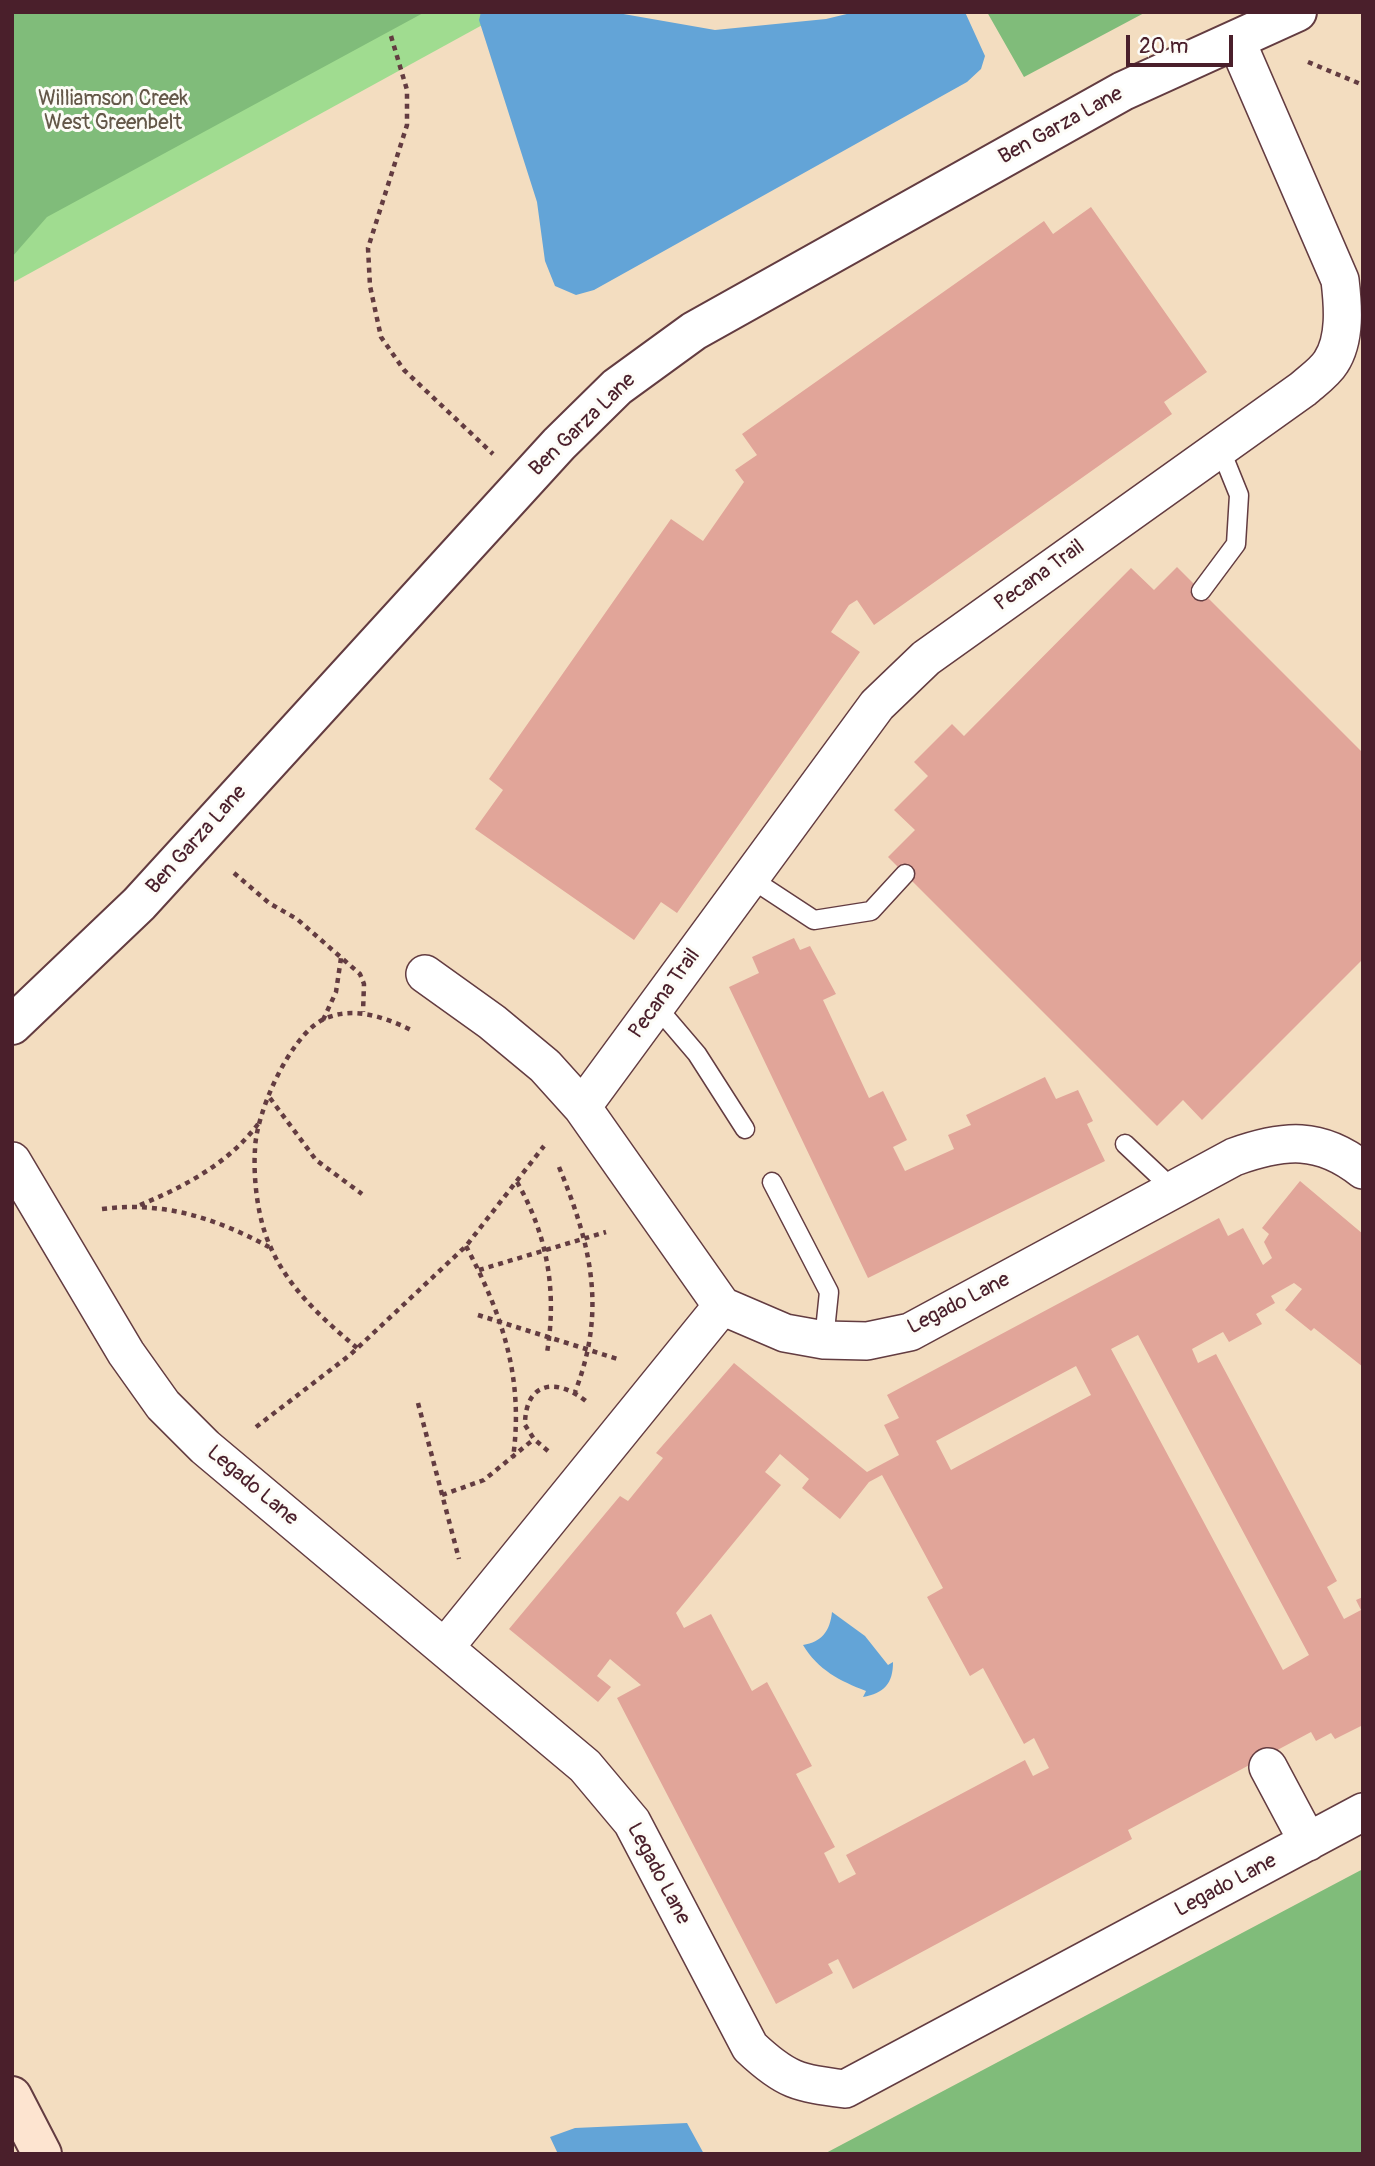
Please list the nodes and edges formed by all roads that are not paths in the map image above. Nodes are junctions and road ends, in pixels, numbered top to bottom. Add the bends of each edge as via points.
1 (1297, 12) edge
2 (1236, 40) junction
3 (1220, 448) junction
4 (1201, 591) dead end
5 (905, 874) dead end
6 (750, 878) junction
7 (425, 974) dead end
8 (656, 1006) junction
9 (12, 1025) edge
10 (582, 1107) junction
11 (745, 1129) dead end
12 (1125, 1144) dead end
13 (12, 1161) edge
14 (1363, 1170) edge
15 (772, 1182) dead end
16 (1174, 1190) junction
17 (722, 1306) junction
18 (824, 1340) junction
19 (446, 1646) junction
20 (1268, 1767) dead end
21 (1363, 1812) edge
22 (1308, 1842) junction
23 (12, 2096) edge
24 (42, 2154) edge

1 - 2 street, Ben Garza Lane
2 - 3 street, Pecana Trail via 1340,279 1343,306 1340,337 1331,362 1303,389
2 - 9 street, Ben Garza Lane via 1123,91 718,317 617,387 559,444 139,904
3 - 4 lane via 1239,495 1236,544
3 - 6 street, Pecana Trail via 900,681 877,705
5 - 6 lane via 871,911 814,920
6 - 8 street, Pecana Trail
7 - 10 street via 544,1066
8 - 10 street, Pecana Trail
8 - 11 lane via 696,1054
10 - 17 street
12 - 16 lane
13 - 19 street, Legado Lane via 126,1353 163,1405 205,1447
14 - 16 street, Legado Lane via 1319,1145 1290,1143 1234,1157
15 - 18 lane via 829,1292
16 - 18 street, Legado Lane via 910,1332 867,1340
17 - 18 street, Legado Lane via 785,1333
17 - 19 street
19 - 22 street, Legado Lane via 585,1766 632,1822 750,2048 776,2071 803,2084 845,2089
20 - 22 street
21 - 22 street, Legado Lane
23 - 24 main road

